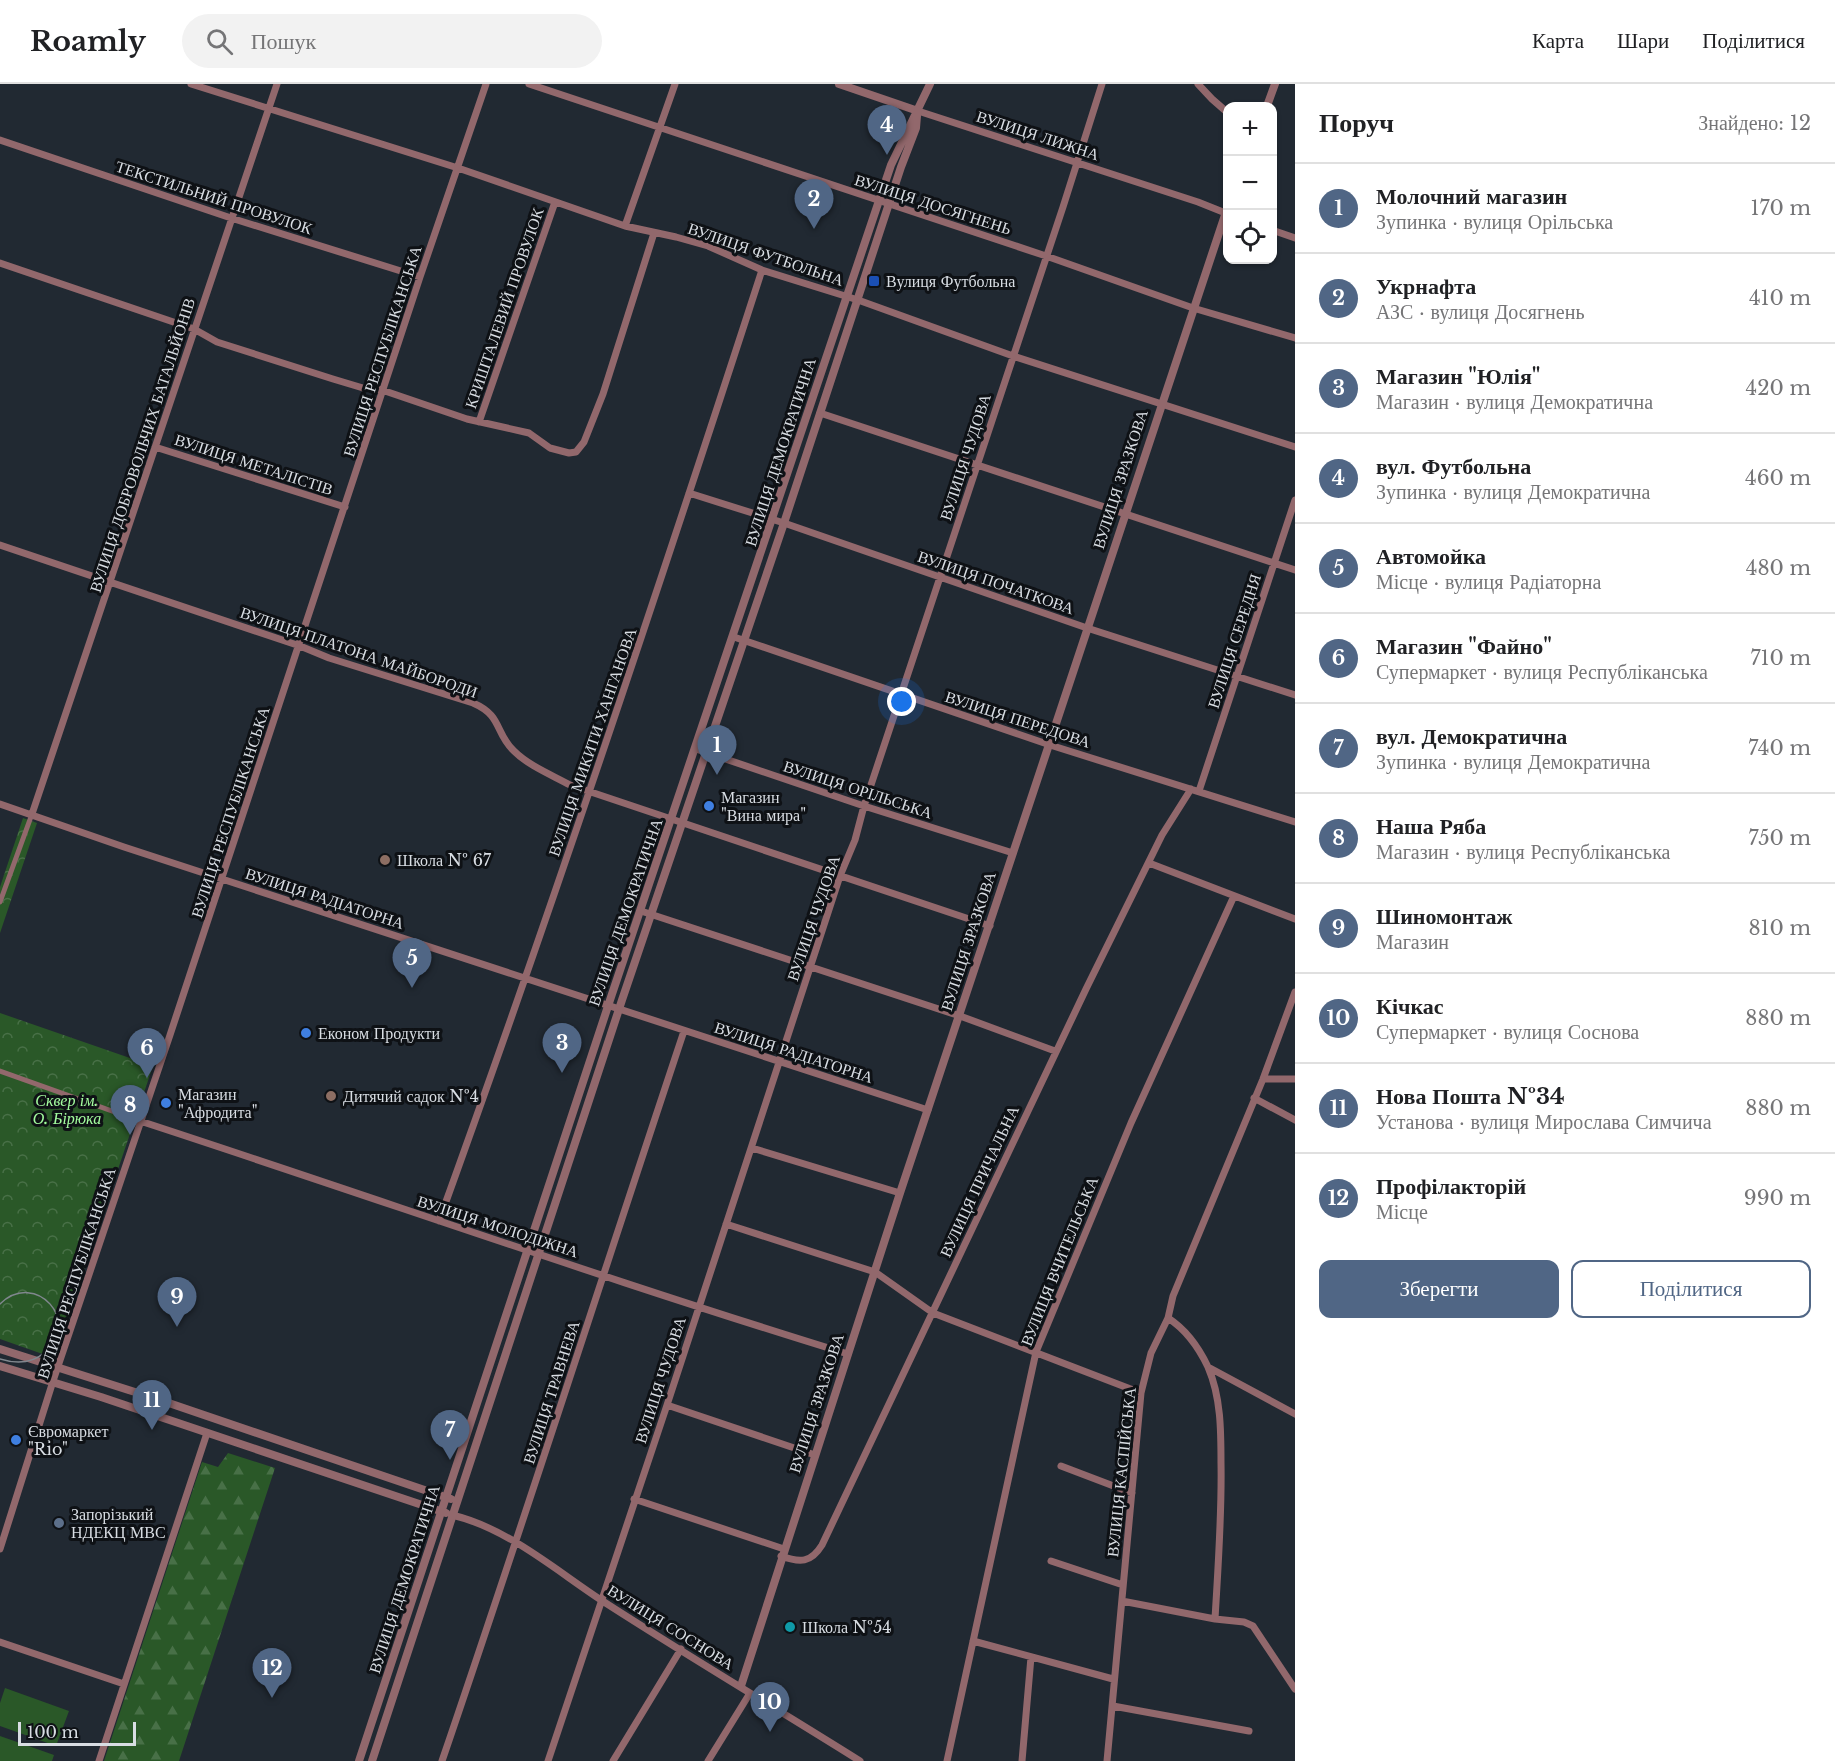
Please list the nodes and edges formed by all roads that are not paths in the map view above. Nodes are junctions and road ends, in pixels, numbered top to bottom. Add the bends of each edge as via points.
1 (191, 84) edge
2 (277, 84) edge
3 (486, 84) edge
4 (529, 84) edge
5 (675, 84) edge
6 (839, 84) edge
7 (930, 84) edge
8 (1102, 84) edge
9 (1198, 84) edge
10 (1275, 84) edge
11 (1268, 102) edge
12 (1223, 109) edge
13 (268, 110) junction
14 (918, 111) junction
15 (661, 126) junction
16 (0, 140) edge
17 (1076, 163) junction
18 (458, 168) junction
19 (880, 200) junction
20 (555, 202) junction
21 (889, 204) junction
22 (1224, 210) edge
23 (231, 218) junction
24 (1223, 222) edge
25 (625, 226) junction
26 (1277, 232) edge
27 (654, 233) junction
28 (1295, 238) edge
29 (1046, 256) junction
30 (0, 263) edge
31 (762, 270) junction
32 (420, 277) junction
33 (847, 297) junction
34 (858, 300) junction
35 (1193, 308) junction
36 (194, 329) junction
37 (1295, 338) edge
38 (1013, 356) junction
39 (382, 390) junction
40 (1161, 404) junction
41 (820, 413) junction
42 (479, 422) junction
43 (155, 447) junction
44 (1295, 447) edge
45 (976, 465) junction
46 (689, 493) junction
47 (1295, 500) edge
48 (345, 507) junction
49 (1124, 515) junction
50 (773, 520) junction
51 (784, 522) junction
52 (0, 545) edge
53 (1274, 564) junction
54 (1295, 570) edge
55 (939, 578) junction
56 (110, 583) junction
57 (1087, 628) junction
58 (734, 637) junction
59 (744, 641) junction
60 (300, 646) junction
61 (1237, 676) junction
62 (902, 695) junction
63 (1295, 695) edge
64 (1050, 745) junction
65 (696, 749) junction
66 (706, 752) junction
67 (1195, 790) junction
68 (590, 792) junction
69 (0, 804) edge
70 (864, 806) junction
71 (32, 814) junction
72 (672, 819) junction
73 (1295, 822) edge
74 (682, 823) junction
75 (1013, 853) junction
76 (1149, 863) junction
77 (840, 876) junction
78 (222, 877) junction
79 (1234, 896) junction
80 (0, 902) edge
81 (641, 911) junction
82 (650, 915) junction
83 (1295, 919) edge
84 (990, 926) junction
85 (810, 968) junction
86 (526, 978) junction
87 (1295, 992) edge
88 (609, 1006) junction
89 (618, 1010) junction
90 (960, 1016) junction
91 (684, 1031) junction
92 (1055, 1051) junction
93 (780, 1060) junction
94 (0, 1071) edge
95 (1263, 1079) junction
96 (1295, 1079) edge
97 (1254, 1098) junction
98 (928, 1110) junction
99 (1295, 1120) edge
100 (140, 1121) junction
101 (752, 1148) junction
102 (900, 1193) junction
103 (439, 1221) junction
104 (726, 1224) junction
105 (528, 1251) junction
106 (538, 1254) junction
107 (875, 1272) junction
108 (603, 1274) junction
109 (698, 1308) junction
110 (933, 1313) junction
111 (1167, 1318) junction
112 (0, 1349) edge
113 (1036, 1352) junction
114 (848, 1354) junction
115 (0, 1366) edge
116 (1208, 1367) junction
117 (58, 1368) junction
118 (53, 1383) junction
119 (1141, 1393) junction
120 (668, 1405) junction
121 (1295, 1414) edge
122 (207, 1432) junction
123 (815, 1455) junction
124 (1061, 1466) dead end
125 (1132, 1493) junction
126 (447, 1497) junction
127 (634, 1499) junction
128 (457, 1501) junction
129 (442, 1512) junction
130 (452, 1515) junction
131 (468, 1518) junction
132 (517, 1543) junction
133 (0, 1549) edge
134 (783, 1553) junction
135 (1051, 1561) dead end
136 (1123, 1585) junction
137 (602, 1600) junction
138 (1122, 1601) junction
139 (1215, 1619) junction
140 (972, 1641) junction
141 (0, 1642) edge
142 (681, 1649) junction
143 (1030, 1657) junction
144 (1113, 1679) junction
145 (124, 1684) junction
146 (741, 1686) junction
147 (1295, 1689) edge
148 (750, 1693) junction
149 (1113, 1706) junction
150 (1250, 1731) dead end
151 (99, 1761) edge
152 (359, 1761) edge
153 (372, 1761) edge
154 (442, 1761) edge
155 (548, 1761) edge
156 (613, 1761) edge
157 (708, 1761) edge
158 (860, 1761) edge
159 (947, 1761) edge
160 (1022, 1761) edge
161 (1107, 1761) edge

1 - 13 street, ВУЛИЦЯ ФУТБОЛЬНА
2 - 13 street, ВУЛИЦЯ ДОБРОВОЛЬЧИХ БАТАЛЬЙОНІВ
3 - 18 street, ВУЛИЦЯ РЕСПУБЛІКАНСЬКА
4 - 15 street, ВУЛИЦЯ ДОСЯГНЕНЬ
5 - 15 street
6 - 14 street, ВУЛИЦЯ ЛИЖНА
7 - 14 street, ВУЛИЦЯ ДЕМОКРАТИЧНА
8 - 17 street, ВУЛИЦЯ ЧУДОВА
9 - 12 street
10 - 11 street
13 - 18 street, ВУЛИЦЯ ФУТБОЛЬНА
13 - 23 street, ВУЛИЦЯ ДОБРОВОЛЬЧИХ БАТАЛЬЙОНІВ
14 - 17 street, ВУЛИЦЯ ЛИЖНА
14 - 19 street, ВУЛИЦЯ ДЕМОКРАТИЧНА via 891,165
14 - 21 street, ВУЛИЦЯ ДЕМОКРАТИЧНА via 916,128
15 - 19 street, ВУЛИЦЯ ДОСЯГНЕНЬ
15 - 25 street
16 - 23 street, ТЕКСТИЛЬНИЙ ПРОВУЛОК
17 - 22 street, ВУЛИЦЯ ЛИЖНА
17 - 29 street, ВУЛИЦЯ ЧУДОВА
18 - 20 street, ВУЛИЦЯ ФУТБОЛЬНА
18 - 32 street, ВУЛИЦЯ РЕСПУБЛІКАНСЬКА
19 - 21 street, ВУЛИЦЯ ДОСЯГНЕНЬ
19 - 33 street, ВУЛИЦЯ ДЕМОКРАТИЧНА
20 - 25 street, ВУЛИЦЯ ФУТБОЛЬНА
20 - 42 street, КРИШТАЛЕВИЙ ПРОВУЛОК
21 - 29 street, ВУЛИЦЯ ДОСЯГНЕНЬ
21 - 34 street, ВУЛИЦЯ ДЕМОКРАТИЧНА
23 - 32 street, ТЕКСТИЛЬНИЙ ПРОВУЛОК
23 - 36 street, ВУЛИЦЯ ДОБРОВОЛЬЧИХ БАТАЛЬЙОНІВ
24 - 35 street, ВУЛИЦЯ ЗРАЗКОВА
25 - 27 street, ВУЛИЦЯ ФУТБОЛЬНА
26 - 28 street
27 - 31 street, ВУЛИЦЯ ФУТБОЛЬНА via 708,246
27 - 42 street via 603,394 584,442 576,452 550,448 529,433
29 - 35 street, ВУЛИЦЯ ДОСЯГНЕНЬ
29 - 38 street, ВУЛИЦЯ ЧУДОВА
30 - 36 street
31 - 33 street, ВУЛИЦЯ ФУТБОЛЬНА
31 - 46 street, ВУЛИЦЯ МИКИТИ ХАНГАНОВА
32 - 39 street, ВУЛИЦЯ РЕСПУБЛІКАНСЬКА
33 - 34 street, ВУЛИЦЯ ФУТБОЛЬНА
33 - 50 street, ВУЛИЦЯ ДЕМОКРАТИЧНА
34 - 38 street, ВУЛИЦЯ ФУТБОЛЬНА
34 - 41 street, ВУЛИЦЯ ДЕМОКРАТИЧНА
35 - 37 street, ВУЛИЦЯ ДОСЯГНЕНЬ
35 - 40 street, ВУЛИЦЯ ЗРАЗКОВА
36 - 39 street via 217,342 363,388
36 - 43 street, ВУЛИЦЯ ДОБРОВОЛЬЧИХ БАТАЛЬЙОНІВ
38 - 40 street, ВУЛИЦЯ ФУТБОЛЬНА
38 - 45 street, ВУЛИЦЯ ЧУДОВА
39 - 42 street
39 - 48 street, ВУЛИЦЯ РЕСПУБЛІКАНСЬКА
40 - 44 street, ВУЛИЦЯ ФУТБОЛЬНА
40 - 49 street, ВУЛИЦЯ ЗРАЗКОВА
41 - 45 street
41 - 51 street, ВУЛИЦЯ ДЕМОКРАТИЧНА
43 - 48 street, ВУЛИЦЯ МЕТАЛІСТІВ
43 - 56 street, ВУЛИЦЯ ДОБРОВОЛЬЧИХ БАТАЛЬЙОНІВ
45 - 49 street
45 - 55 street, ВУЛИЦЯ ЧУДОВА
46 - 50 street, ВУЛИЦЯ ПОЧАТКОВА
46 - 68 street, ВУЛИЦЯ МИКИТИ ХАНГАНОВА
47 - 53 street, ВУЛИЦЯ СЕРЕДНЯ
48 - 60 street, ВУЛИЦЯ РЕСПУБЛІКАНСЬКА
49 - 53 street
49 - 57 street, ВУЛИЦЯ ЗРАЗКОВА
50 - 51 street, ВУЛИЦЯ ПОЧАТКОВА
50 - 58 street, ВУЛИЦЯ ДЕМОКРАТИЧНА
51 - 55 street, ВУЛИЦЯ ПОЧАТКОВА
51 - 59 street, ВУЛИЦЯ ДЕМОКРАТИЧНА
52 - 56 street, ВУЛИЦЯ ПЛАТОНА МАЙБОРОДИ
53 - 54 street
53 - 61 street, ВУЛИЦЯ СЕРЕДНЯ
55 - 57 street, ВУЛИЦЯ ПОЧАТКОВА
55 - 62 street, ВУЛИЦЯ ЧУДОВА
56 - 60 street, ВУЛИЦЯ ПЛАТОНА МАЙБОРОДИ
56 - 71 street, ВУЛИЦЯ ДОБРОВОЛЬЧИХ БАТАЛЬЙОНІВ
57 - 61 street, ВУЛИЦЯ ПОЧАТКОВА
57 - 64 street, ВУЛИЦЯ ЗРАЗКОВА
58 - 59 street, ВУЛИЦЯ ПЕРЕДОВА
58 - 65 street, ВУЛИЦЯ ДЕМОКРАТИЧНА
59 - 62 street, ВУЛИЦЯ ПЕРЕДОВА
59 - 66 street, ВУЛИЦЯ ДЕМОКРАТИЧНА
60 - 68 street, ВУЛИЦЯ ПЛАТОНА МАЙБОРОДИ via 485,709 519,756
60 - 78 street, ВУЛИЦЯ РЕСПУБЛІКАНСЬКА
61 - 63 street, ВУЛИЦЯ ПОЧАТКОВА
61 - 67 street, ВУЛИЦЯ СЕРЕДНЯ
62 - 64 street, ВУЛИЦЯ ПЕРЕДОВА
62 - 70 street, ВУЛИЦЯ ЧУДОВА
64 - 67 street, ВУЛИЦЯ ПЕРЕДОВА
64 - 75 street, ВУЛИЦЯ ЗРАЗКОВА
65 - 66 street, ВУЛИЦЯ ОРІЛЬСЬКА
65 - 72 street, ВУЛИЦЯ ДЕМОКРАТИЧНА
66 - 70 street, ВУЛИЦЯ ОРІЛЬСЬКА
66 - 74 street, ВУЛИЦЯ ДЕМОКРАТИЧНА
67 - 73 street, ВУЛИЦЯ ПЕРЕДОВА
67 - 76 street, ВУЛИЦЯ ПРИЧАЛЬНА via 1162,835
68 - 72 street, ВУЛИЦЯ ПЛАТОНА МАЙБОРОДИ
68 - 86 street, ВУЛИЦЯ МИКИТИ ХАНГАНОВА
69 - 71 street, ВУЛИЦЯ РАДІАТОРНА
70 - 75 street, ВУЛИЦЯ ОРІЛЬСЬКА
70 - 77 street, ВУЛИЦЯ ЧУДОВА
71 - 78 street, ВУЛИЦЯ РАДІАТОРНА
71 - 80 street
72 - 74 street, ВУЛИЦЯ ПЛАТОНА МАЙБОРОДИ
72 - 81 street, ВУЛИЦЯ ДЕМОКРАТИЧНА
74 - 77 street, ВУЛИЦЯ ПЛАТОНА МАЙБОРОДИ
74 - 82 street, ВУЛИЦЯ ДЕМОКРАТИЧНА
75 - 84 street, ВУЛИЦЯ ЗРАЗКОВА
76 - 79 street
76 - 92 street, ВУЛИЦЯ ПРИЧАЛЬНА
77 - 84 street, ВУЛИЦЯ ПЛАТОНА МАЙБОРОДИ
77 - 85 street, ВУЛИЦЯ ЧУДОВА
78 - 86 street, ВУЛИЦЯ РАДІАТОРНА
78 - 100 street, ВУЛИЦЯ РЕСПУБЛІКАНСЬКА
79 - 83 street
79 - 113 street, ВУЛИЦЯ ВЧИТЕЛЬСЬКА via 1131,1123
81 - 82 street
81 - 88 street, ВУЛИЦЯ ДЕМОКРАТИЧНА
82 - 85 street
82 - 89 street, ВУЛИЦЯ ДЕМОКРАТИЧНА
84 - 90 street, ВУЛИЦЯ ЗРАЗКОВА
85 - 90 street
85 - 93 street, ВУЛИЦЯ ЧУДОВА
86 - 88 street, ВУЛИЦЯ РАДІАТОРНА
86 - 103 street, ВУЛИЦЯ МИКИТИ ХАНГАНОВА
87 - 95 street, ВУЛИЦЯ КАСПІЙСЬКА
88 - 89 street, ВУЛИЦЯ РАДІАТОРНА
88 - 105 street, ВУЛИЦЯ ДЕМОКРАТИЧНА
89 - 91 street, ВУЛИЦЯ РАДІАТОРНА
89 - 106 street, ВУЛИЦЯ ДЕМОКРАТИЧНА
90 - 92 street
90 - 98 street, ВУЛИЦЯ ЗРАЗКОВА
91 - 93 street, ВУЛИЦЯ РАДІАТОРНА
91 - 108 street, ВУЛИЦЯ ТРАВНЕВА
92 - 110 street, ВУЛИЦЯ ПРИЧАЛЬНА
93 - 98 street, ВУЛИЦЯ РАДІАТОРНА
93 - 101 street, ВУЛИЦЯ ЧУДОВА
94 - 100 street
95 - 96 street
95 - 97 street, ВУЛИЦЯ КАСПІЙСЬКА
97 - 99 street
97 - 111 street, ВУЛИЦЯ КАСПІЙСЬКА
98 - 102 street, ВУЛИЦЯ ЗРАЗКОВА
100 - 103 street, ВУЛИЦЯ МОЛОДІЖНА
100 - 117 street, ВУЛИЦЯ РЕСПУБЛІКАНСЬКА
101 - 102 street
101 - 104 street, ВУЛИЦЯ ЧУДОВА
102 - 107 street, ВУЛИЦЯ ЗРАЗКОВА
103 - 105 street, ВУЛИЦЯ МОЛОДІЖНА
104 - 107 street
104 - 109 street, ВУЛИЦЯ ЧУДОВА
105 - 106 street, ВУЛИЦЯ МОЛОДІЖНА
105 - 126 street, ВУЛИЦЯ ДЕМОКРАТИЧНА
106 - 108 street, ВУЛИЦЯ МОЛОДІЖНА
106 - 128 street, ВУЛИЦЯ ДЕМОКРАТИЧНА
107 - 110 street
107 - 114 street, ВУЛИЦЯ ЗРАЗКОВА
108 - 109 street, ВУЛИЦЯ МОЛОДІЖНА
108 - 132 street, ВУЛИЦЯ ТРАВНЕВА
109 - 114 street, ВУЛИЦЯ МОЛОДІЖНА
109 - 120 street, ВУЛИЦЯ ЧУДОВА
110 - 113 street
110 - 134 street, ВУЛИЦЯ ПРИЧАЛЬНА via 817,1552 799,1562
111 - 116 street via 1188,1335
111 - 119 street, ВУЛИЦЯ КАСПІЙСЬКА via 1151,1353
112 - 117 street
113 - 119 street
113 - 140 street, ВУЛИЦЯ ВЧИТЕЛЬСЬКА
114 - 123 street, ВУЛИЦЯ ЗРАЗКОВА
115 - 118 street
116 - 121 street
116 - 139 street via 1221,1431 1222,1514
117 - 118 street, ВУЛИЦЯ РЕСПУБЛІКАНСЬКА
117 - 126 street
118 - 122 street
118 - 133 street, ВУЛИЦЯ РЕСПУБЛІКАНСЬКА
119 - 125 street, ВУЛИЦЯ КАСПІЙСЬКА
120 - 123 street
120 - 127 street, ВУЛИЦЯ ЧУДОВА
122 - 129 street
122 - 145 street
123 - 134 street, ВУЛИЦЯ ЗРАЗКОВА
124 - 125 street
125 - 136 street, ВУЛИЦЯ КАСПІЙСЬКА
126 - 128 street
126 - 129 street, ВУЛИЦЯ ДЕМОКРАТИЧНА
127 - 134 street, ВУЛИЦЯ ПРИЧАЛЬНА
127 - 137 street, ВУЛИЦЯ ЧУДОВА
128 - 130 street, ВУЛИЦЯ ДЕМОКРАТИЧНА
128 - 131 street
129 - 130 street
129 - 152 street, ВУЛИЦЯ ДЕМОКРАТИЧНА
130 - 131 street
130 - 153 street, ВУЛИЦЯ ДЕМОКРАТИЧНА
131 - 132 street, ВУЛИЦЯ СОСНОВА
132 - 137 street, ВУЛИЦЯ СОСНОВА
132 - 154 street, ВУЛИЦЯ ТРАВНЕВА
134 - 146 street, ВУЛИЦЯ ЗРАЗКОВА
135 - 136 street
136 - 138 street, ВУЛИЦЯ КАСПІЙСЬКА
137 - 142 street, ВУЛИЦЯ СОСНОВА
137 - 155 street, ВУЛИЦЯ ЧУДОВА
138 - 139 street
138 - 144 street, ВУЛИЦЯ КАСПІЙСЬКА
139 - 147 street via 1253,1626
140 - 143 street
140 - 159 street, ВУЛИЦЯ ВЧИТЕЛЬСЬКА
141 - 145 street
142 - 146 street, ВУЛИЦЯ СОСНОВА
142 - 156 street
143 - 144 street
143 - 160 street
144 - 149 street, ВУЛИЦЯ КАСПІЙСЬКА
145 - 151 street
146 - 148 street, ВУЛИЦЯ СОСНОВА
148 - 157 street
148 - 158 street, ВУЛИЦЯ СОСНОВА
149 - 150 street
149 - 161 street, ВУЛИЦЯ КАСПІЙСЬКА

